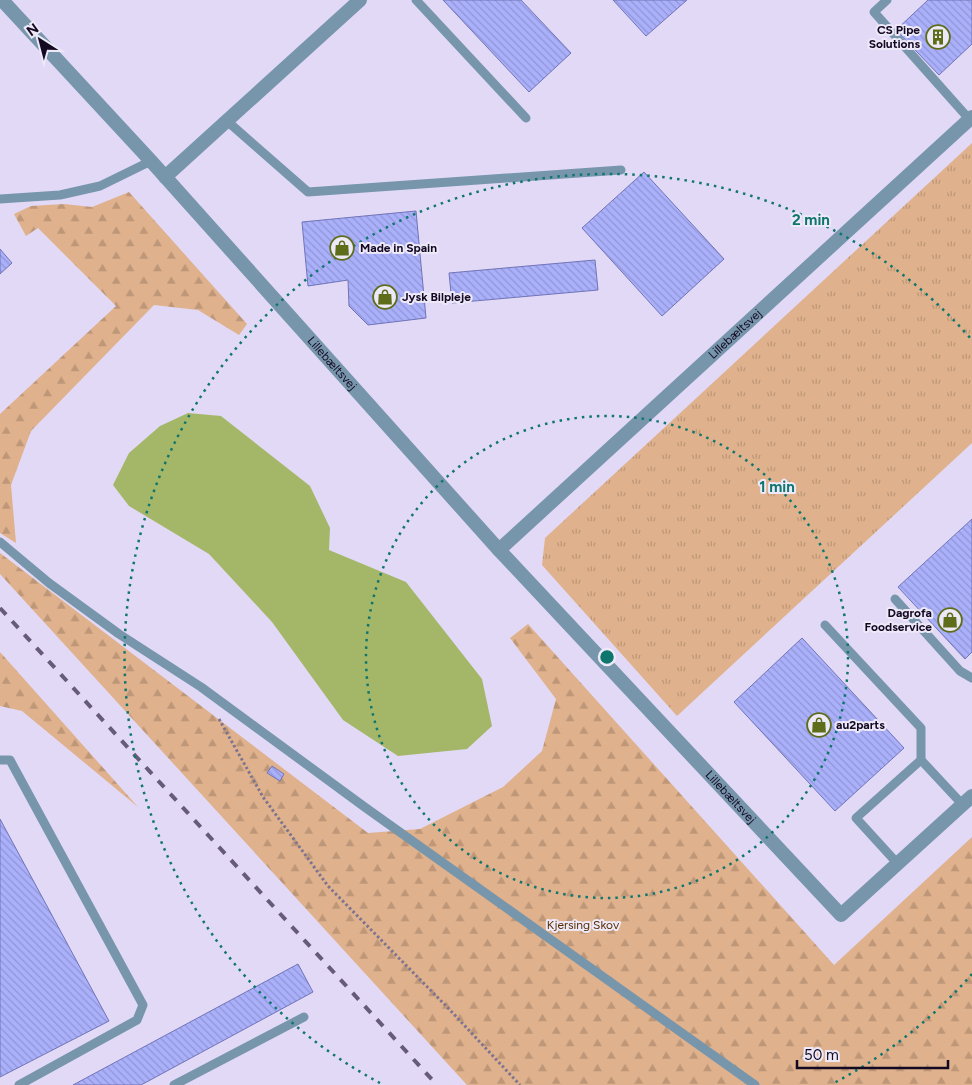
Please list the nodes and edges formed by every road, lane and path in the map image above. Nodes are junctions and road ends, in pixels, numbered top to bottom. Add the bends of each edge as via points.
1 (2, 0) edge
2 (360, 0) edge
3 (416, 0) edge
4 (887, 0) edge
5 (526, 118) dead end
6 (971, 119) edge
7 (227, 121) junction
8 (151, 161) junction
9 (621, 170) dead end
10 (165, 178) junction
11 (0, 199) edge
12 (0, 542) edge
13 (499, 550) junction
14 (895, 600) dead end
15 (825, 625) dead end
16 (972, 678) edge
17 (215, 713) dead end
18 (0, 760) edge
19 (921, 760) junction
20 (967, 800) edge
21 (897, 863) junction
22 (304, 1016) dead end
23 (19, 1085) edge
24 (174, 1085) edge
25 (520, 1085) edge
26 (754, 1085) edge

1 - 8 street, Lillebæltsvej
2 - 7 street
3 - 5 lane
4 - 6 lane via 874,12
6 - 13 street, Lillebæltsvej
7 - 9 lane via 308,192
7 - 10 street
8 - 10 street, Lillebæltsvej
8 - 11 lane via 100,186 60,195
10 - 13 street, Lillebæltsvej
12 - 26 lane via 119,634 201,688
13 - 21 street, Lillebæltsvej via 841,916
14 - 16 lane via 960,671
15 - 19 lane via 921,728
17 - 25 path via 263,798 328,886
18 - 23 lane via 10,760 143,1005 138,1020
19 - 20 lane
19 - 21 lane via 856,818
20 - 21 street, Lillebæltsvej
22 - 24 lane

